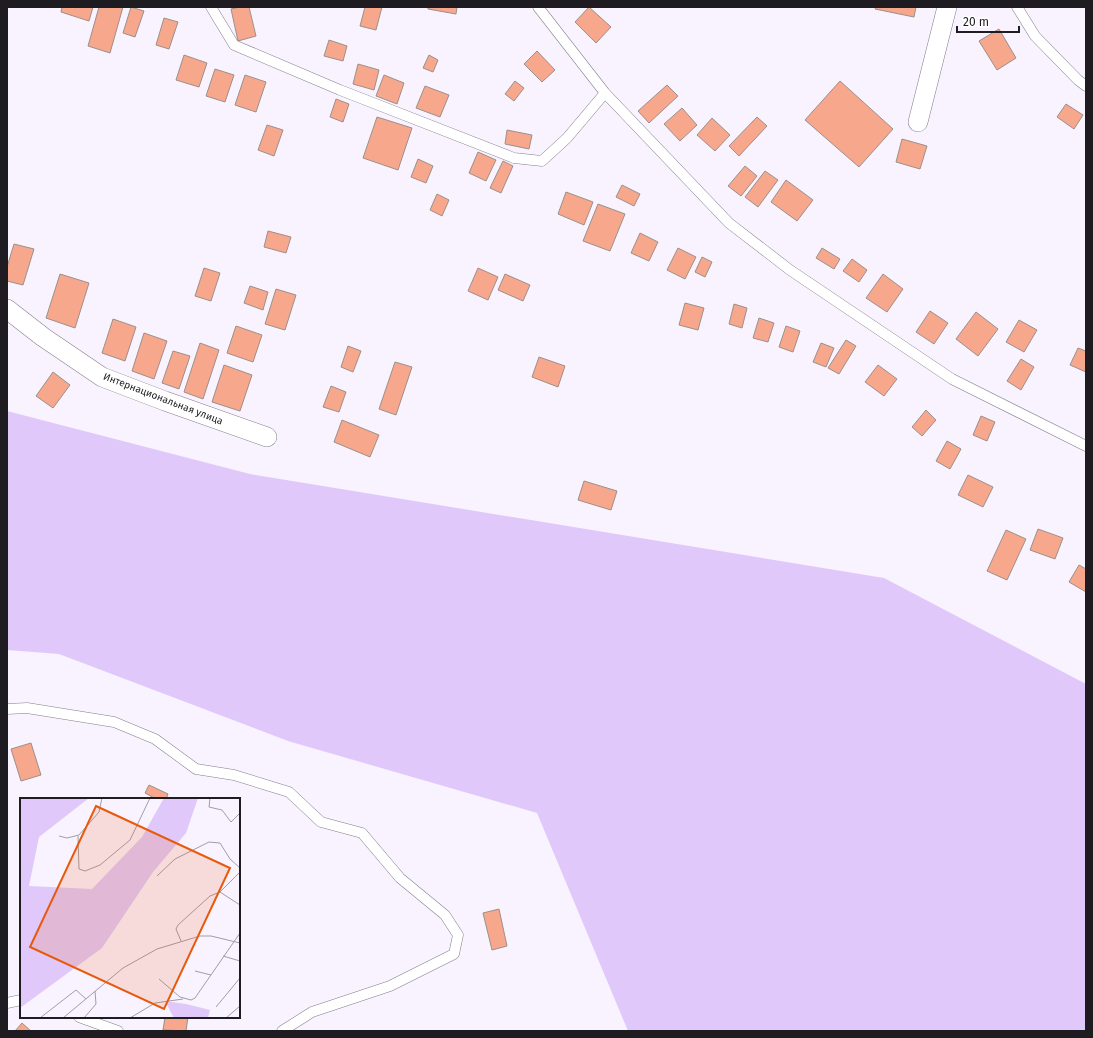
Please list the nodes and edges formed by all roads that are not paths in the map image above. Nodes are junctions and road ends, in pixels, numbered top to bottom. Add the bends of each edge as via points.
1 (211, 7) edge
2 (538, 7) edge
3 (947, 7) edge
4 (1017, 7) edge
5 (1086, 86) edge
6 (605, 93) junction
7 (918, 122) dead end
8 (7, 309) edge
9 (267, 437) dead end
10 (1086, 446) edge
11 (7, 709) edge
12 (20, 1000) edge
13 (7, 1003) edge
14 (82, 1018) edge
15 (118, 1031) edge
16 (282, 1031) edge

1 - 6 lane via 234,45 340,90 514,158 542,161 567,138
2 - 6 lane
3 - 7 street
4 - 5 lane via 1035,36
6 - 10 lane via 729,223 790,270 952,379
8 - 9 street, Интернациональная улица via 102,377
11 - 16 lane via 27,708 114,722 155,739 196,769 234,775 289,792 321,822 362,833 400,878 445,915 458,935 454,954 390,986 312,1012
12 - 13 lane
14 - 15 lane

